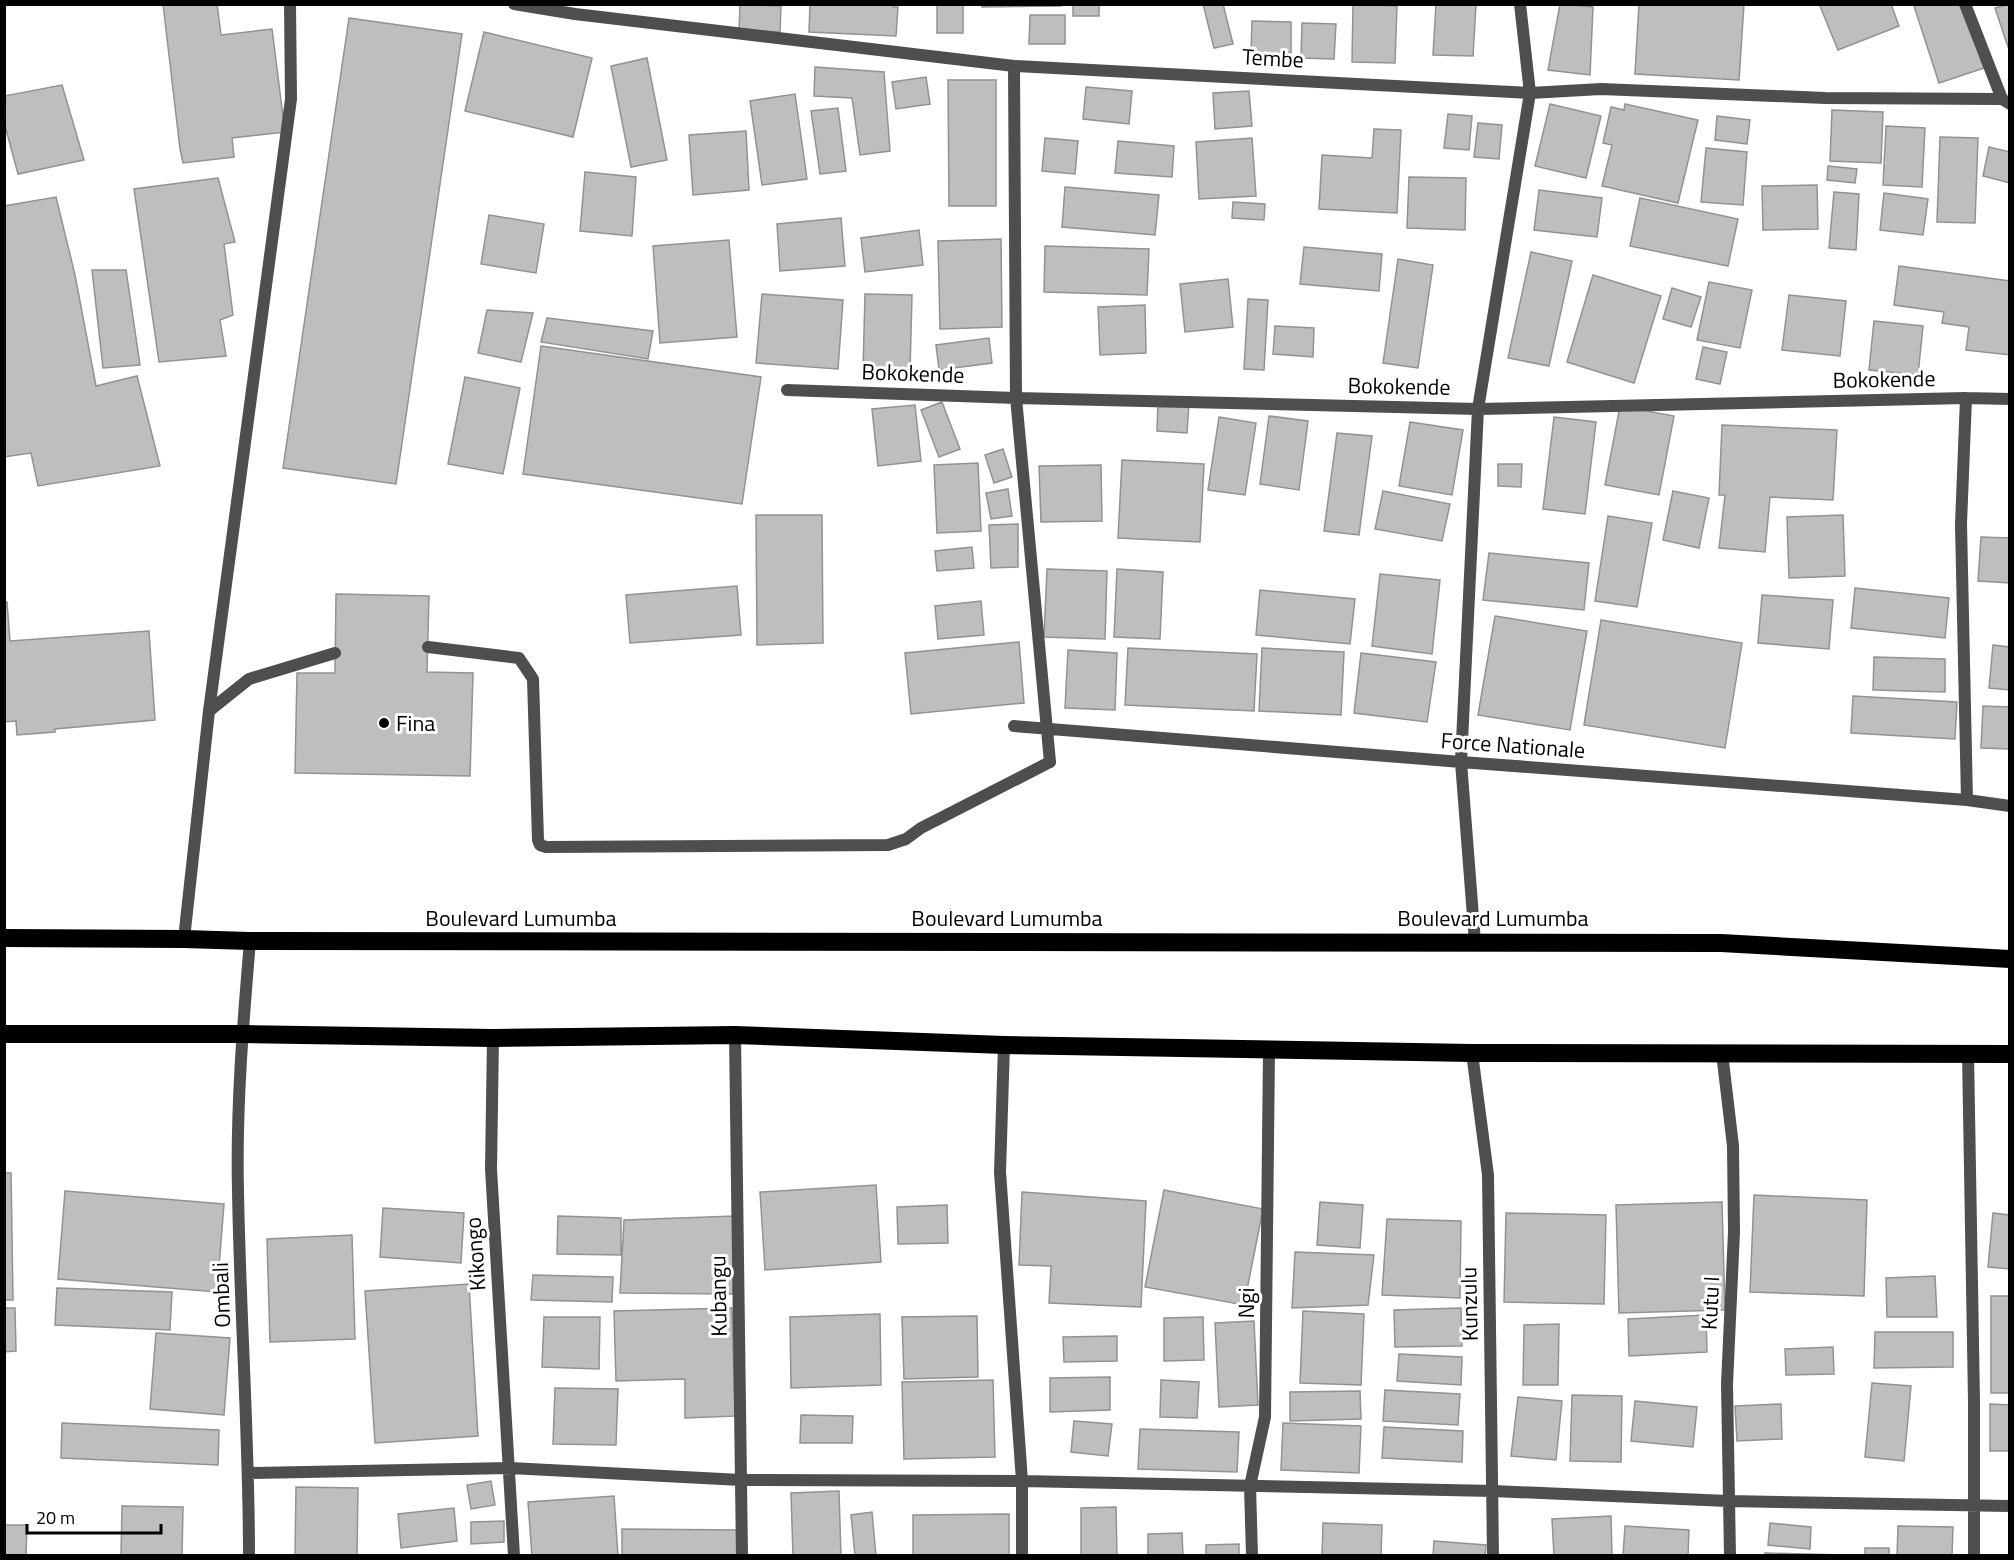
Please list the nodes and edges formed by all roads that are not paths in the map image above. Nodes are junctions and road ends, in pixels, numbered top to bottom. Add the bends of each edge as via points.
1 (290, 4) edge
2 (514, 4) edge
3 (1520, 4) edge
4 (1965, 4) edge
5 (572, 9) edge
6 (1014, 66) junction
7 (1530, 93) junction
8 (2006, 101) edge
9 (787, 390) dead end
10 (1016, 398) junction
11 (1966, 398) junction
12 (2010, 399) edge
13 (1478, 409) junction
14 (428, 647) dead end
15 (335, 653) dead end
16 (209, 711) junction
17 (1014, 726) dead end
18 (1046, 729) junction
19 (1461, 762) junction
20 (1967, 800) junction
21 (2010, 806) edge
22 (4, 938) edge
23 (184, 939) junction
24 (250, 941) junction
25 (1475, 942) junction
26 (2010, 959) edge
27 (4, 1034) edge
28 (243, 1034) junction
29 (735, 1035) junction
30 (494, 1038) junction
31 (1004, 1045) junction
32 (1269, 1050) junction
33 (1472, 1053) junction
34 (1722, 1053) junction
35 (1968, 1053) junction
36 (2010, 1054) edge
37 (510, 1468) junction
38 (249, 1473) junction
39 (741, 1480) junction
40 (1022, 1481) junction
41 (1250, 1486) junction
42 (1493, 1491) junction
43 (1728, 1501) junction
44 (1974, 1506) junction
45 (2010, 1506) edge
46 (249, 1556) edge
47 (514, 1556) edge
48 (742, 1556) edge
49 (1022, 1556) edge
50 (1252, 1556) edge
51 (1493, 1556) edge
52 (1730, 1556) edge
53 (1974, 1556) edge

1 - 16 street via 291,99
2 - 5 street, Tembe
3 - 7 street
4 - 8 street
5 - 6 street, Tembe
6 - 7 street, Tembe
6 - 10 street
7 - 8 street, Tembe via 1601,89
7 - 13 street
9 - 10 street, Bokokende
10 - 13 street, Bokokende
10 - 18 street
11 - 12 street, Bokokende
11 - 13 street, Bokokende
11 - 20 street via 1961,524
13 - 19 street
14 - 18 street via 519,658 533,679 538,840 546,847 888,845 1050,762
15 - 16 street via 249,679
16 - 23 street
17 - 18 street, Force Nationale
18 - 19 street, Force Nationale
19 - 20 street, Force Nationale
19 - 25 street
20 - 21 street, Force Nationale
22 - 23 highway, Boulevard Lumumba
23 - 24 highway, Boulevard Lumumba
24 - 25 highway, Boulevard Lumumba
24 - 28 street, Ombali
25 - 26 highway, Boulevard Lumumba via 1721,943
27 - 28 highway
28 - 30 highway
28 - 38 street, Ombali via 238,1190
29 - 30 highway
29 - 31 highway
29 - 39 street, Kubangu
30 - 37 street, Kikongo via 491,1169
31 - 32 highway
31 - 40 street via 1000,1172
32 - 33 highway
32 - 41 street, Ngi via 1265,1417
33 - 34 highway
33 - 42 street, Kunzulu via 1488,1175
34 - 35 highway
34 - 43 street, Kutu I via 1733,1146
35 - 36 highway
35 - 44 street
37 - 38 street
37 - 39 street
37 - 47 street, Kikongo
38 - 46 street, Ombali
39 - 40 street
39 - 48 street, Kubangu
40 - 41 street
40 - 49 street
41 - 42 street
41 - 50 street, Ngi
42 - 43 street
42 - 51 street, Kunzulu
43 - 44 street
43 - 52 street, Kutu I
44 - 45 street
44 - 53 street

